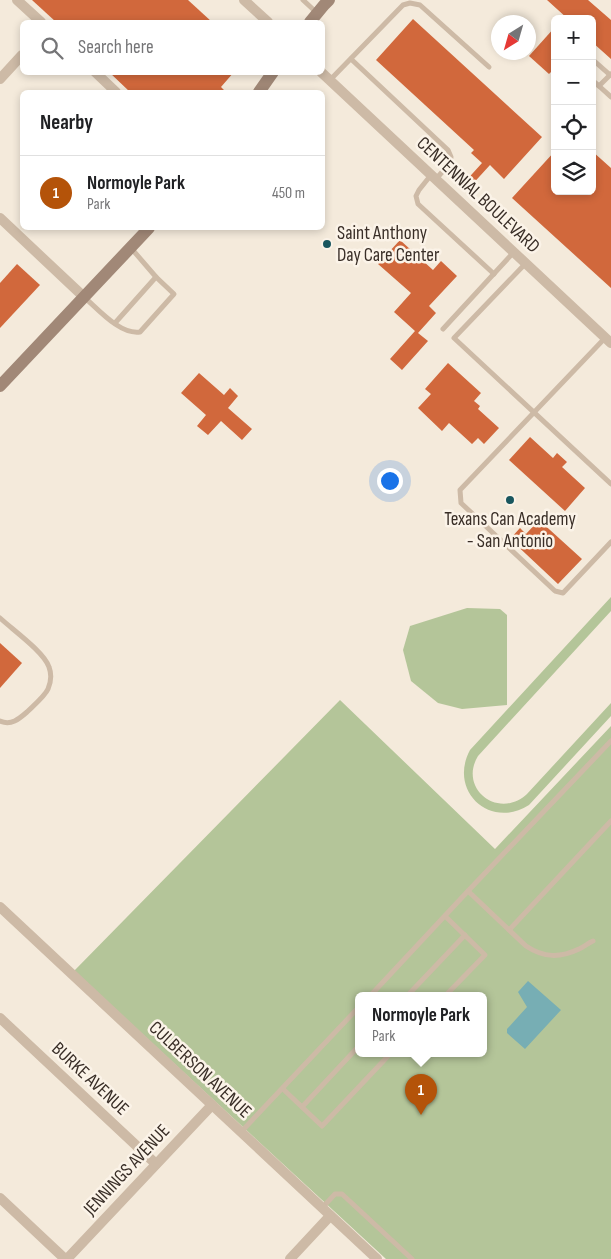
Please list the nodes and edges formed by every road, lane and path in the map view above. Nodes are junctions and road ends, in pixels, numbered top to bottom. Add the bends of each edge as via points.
1 (17, 0) edge
2 (245, 0) edge
3 (303, 0) edge
4 (321, 8) edge
5 (38, 20) edge
6 (266, 20) edge
7 (20, 57) edge
8 (351, 59) junction
9 (593, 60) edge
10 (489, 67) dead end
11 (610, 74) edge
12 (98, 75) edge
13 (271, 75) edge
14 (324, 75) edge
15 (0, 79) edge
16 (330, 81) junction
17 (596, 83) edge
18 (599, 86) junction
19 (114, 90) edge
20 (260, 90) edge
21 (611, 97) edge
22 (434, 177) junction
23 (0, 218) edge
24 (147, 230) edge
25 (130, 248) junction
26 (514, 252) junction
27 (526, 263) junction
28 (494, 274) junction
29 (156, 277) junction
30 (84, 297) junction
31 (115, 323) junction
32 (443, 328) dead end
33 (608, 340) edge
34 (0, 386) edge
35 (534, 412) junction
36 (611, 484) edge
37 (611, 542) edge
38 (0, 618) edge
39 (0, 721) edge
40 (611, 741) edge
41 (611, 821) edge
42 (468, 892) junction
43 (0, 907) edge
44 (445, 916) junction
45 (509, 930) junction
46 (465, 935) junction
47 (593, 941) dead end
48 (374, 992) edge
49 (411, 992) edge
50 (449, 992) edge
51 (355, 1011) edge
52 (0, 1018) edge
53 (355, 1050) edge
54 (387, 1057) edge
55 (283, 1089) junction
56 (212, 1105) junction
57 (302, 1107) junction
58 (241, 1132) junction
59 (156, 1164) junction
60 (0, 1198) edge
61 (322, 1208) junction
62 (330, 1216) junction
63 (66, 1259) edge
64 (290, 1259) edge
65 (377, 1259) edge
66 (412, 1259) edge

1 - 5 street
2 - 6 street
3 - 4 lane
7 - 15 street
8 - 10 lane via 403,4 410,3 420,5
8 - 16 lane
8 - 22 lane via 448,150 452,157 450,163
9 - 11 lane
11 - 18 lane
12 - 19 street
13 - 20 main road
14 - 16 street, CENTENNIAL BOULEVARD
16 - 22 street, CENTENNIAL BOULEVARD
17 - 18 lane
18 - 21 lane
22 - 26 street, CENTENNIAL BOULEVARD
22 - 28 lane via 419,190 416,196 418,204
23 - 30 street
24 - 25 main road
25 - 29 lane
25 - 30 main road
26 - 27 street, CENTENNIAL BOULEVARD
26 - 28 lane
27 - 33 street, CENTENNIAL BOULEVARD
27 - 35 lane via 454,338
28 - 32 lane
29 - 31 lane
29 - 31 lane via 174,294 140,332 121,329
30 - 31 lane
30 - 34 main road
33 - 35 lane
35 - 36 lane
35 - 37 lane via 460,490 461,503 554,591 563,592
38 - 39 lane via 38,652 49,665 52,677 48,691 20,719
40 - 42 lane
41 - 45 lane
42 - 44 lane
42 - 45 lane
43 - 56 street, CULBERSON AVENUE
44 - 46 lane
44 - 48 lane
45 - 47 lane via 526,946 550,956 568,954
46 - 49 lane
46 - 50 lane via 485,954
51 - 55 lane
52 - 59 street, BURKE AVENUE
53 - 57 lane
54 - 57 lane via 322,1126
55 - 57 lane
55 - 58 lane
56 - 58 street, CULBERSON AVENUE
56 - 59 street, JENNINGS AVENUE
58 - 61 street, CULBERSON AVENUE
59 - 63 street, JENNINGS AVENUE
60 - 63 street
61 - 62 street, CULBERSON AVENUE
61 - 66 lane via 334,1194 342,1194
62 - 64 street
62 - 65 street, CULBERSON AVENUE

